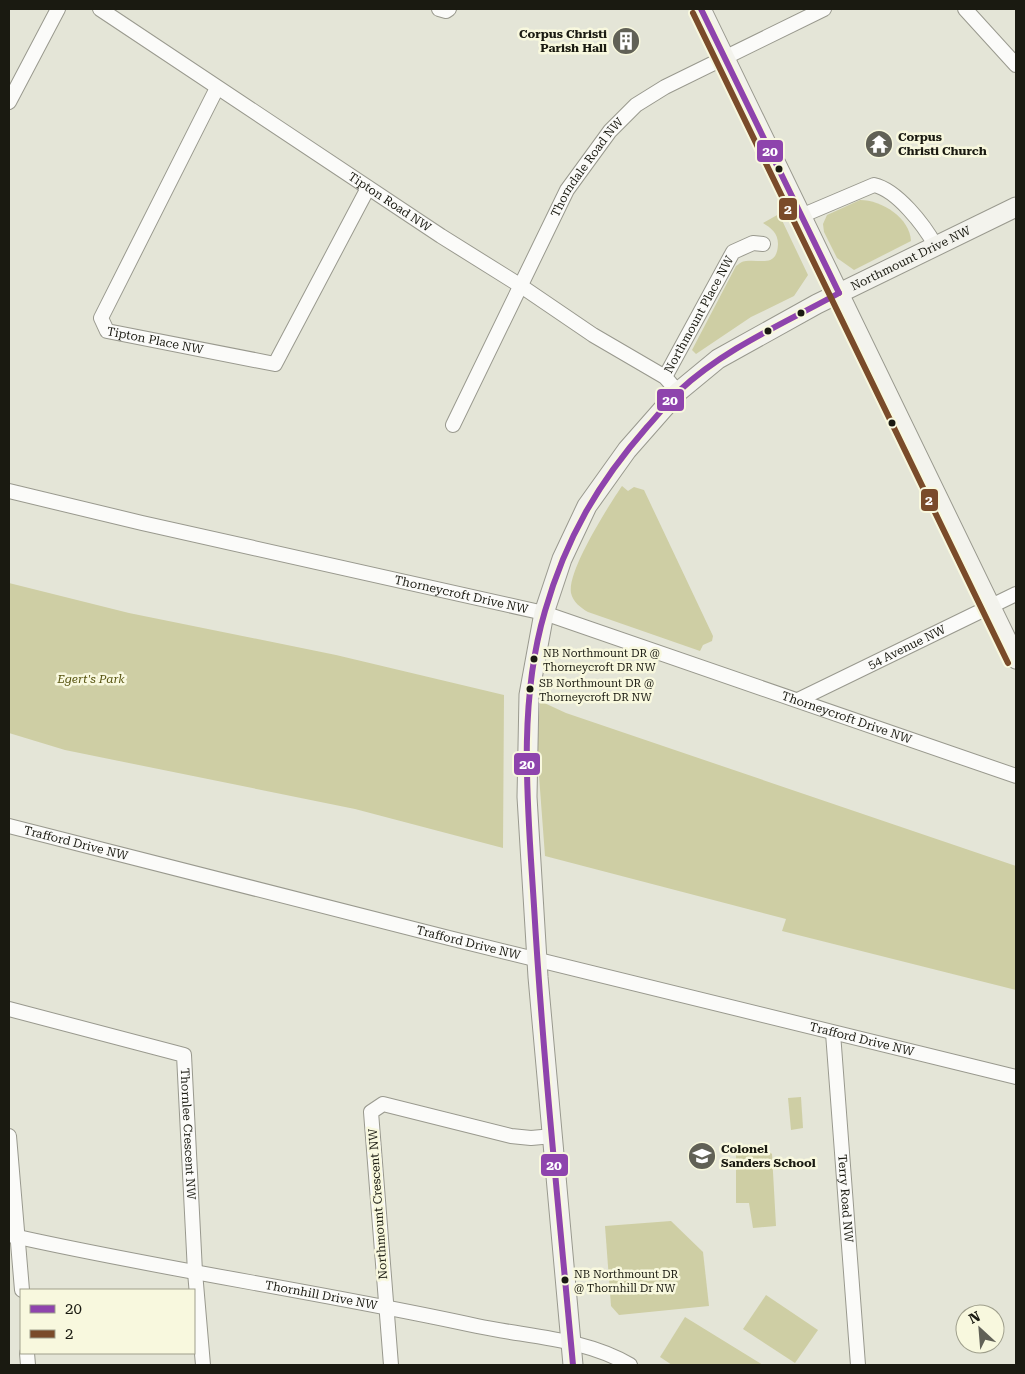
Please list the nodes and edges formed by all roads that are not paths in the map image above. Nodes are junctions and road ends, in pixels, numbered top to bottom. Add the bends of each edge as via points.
1 (58, 9) edge
2 (100, 9) edge
3 (439, 9) edge
4 (449, 9) edge
5 (701, 9) edge
6 (824, 9) edge
7 (965, 9) edge
8 (725, 57) junction
9 (1016, 65) edge
10 (217, 88) junction
11 (9, 102) edge
12 (368, 188) junction
13 (1016, 206) edge
14 (801, 216) junction
15 (763, 244) dead end
16 (935, 246) junction
17 (521, 286) junction
18 (839, 293) junction
19 (664, 377) junction
20 (678, 392) junction
21 (452, 425) dead end
22 (9, 491) edge
23 (1016, 594) edge
24 (991, 606) junction
25 (544, 613) junction
26 (1016, 659) edge
27 (798, 700) junction
28 (1016, 776) edge
29 (9, 826) edge
30 (537, 959) junction
31 (9, 1009) edge
32 (833, 1033) junction
33 (1016, 1077) edge
34 (9, 1136) edge
35 (553, 1136) junction
36 (13, 1236) edge
37 (195, 1272) junction
38 (22, 1289) edge
39 (386, 1305) junction
40 (571, 1344) junction
41 (203, 1365) edge
42 (391, 1365) edge
43 (573, 1365) edge
44 (630, 1365) edge
45 (858, 1365) edge

1 - 11 street
2 - 10 street, Tipton Road NW
3 - 4 street
5 - 8 street
6 - 8 street, Thorndale Road NW
7 - 9 street
8 - 14 street
8 - 17 street, Thorndale Road NW via 636,105 610,130 567,190
10 - 12 street, Tipton Road NW
10 - 12 street, Tipton Place NW via 101,318 107,331 274,364
12 - 17 street, Tipton Road NW
13 - 16 street, Northmount Drive NW
14 - 16 street via 874,185 884,187 924,226
14 - 18 street
15 - 19 street, Northmount Place NW via 754,243 733,252
16 - 18 street, Northmount Drive NW
17 - 19 street, Tipton Road NW via 593,336
17 - 21 street, Thorndale Road NW
18 - 20 street, Northmount Drive NW via 718,358
18 - 24 street
19 - 20 street, Tipton Road NW
20 - 25 street, Northmount Drive NW via 626,450 587,506 562,559
22 - 25 street, Thorneycroft Drive NW
23 - 24 street, 54 Avenue NW
24 - 26 street
24 - 27 street, 54 Avenue NW
25 - 27 street, Thorneycroft Drive NW
25 - 30 street, Northmount Drive NW via 527,721 527,797
27 - 28 street, Thorneycroft Drive NW
29 - 30 street, Trafford Drive NW
30 - 32 street, Trafford Drive NW
30 - 35 street, Northmount Drive NW
31 - 37 street, Thornlee Crescent NW via 184,1055
32 - 33 street, Trafford Drive NW
32 - 45 street, Terry Road NW
34 - 36 street
35 - 39 street, Northmount Crescent NW via 511,1136 382,1104 371,1112
35 - 40 street, Northmount Drive NW
36 - 37 street, Thornhill Drive NW
36 - 38 street
37 - 39 street, Thornhill Drive NW
37 - 41 street, Thornlee Crescent NW
39 - 40 street, Thornhill Drive NW
39 - 42 street, Northmount Crescent NW
40 - 43 street, Northmount Drive NW
40 - 44 street, Thornhill Drive NW via 614,1356

